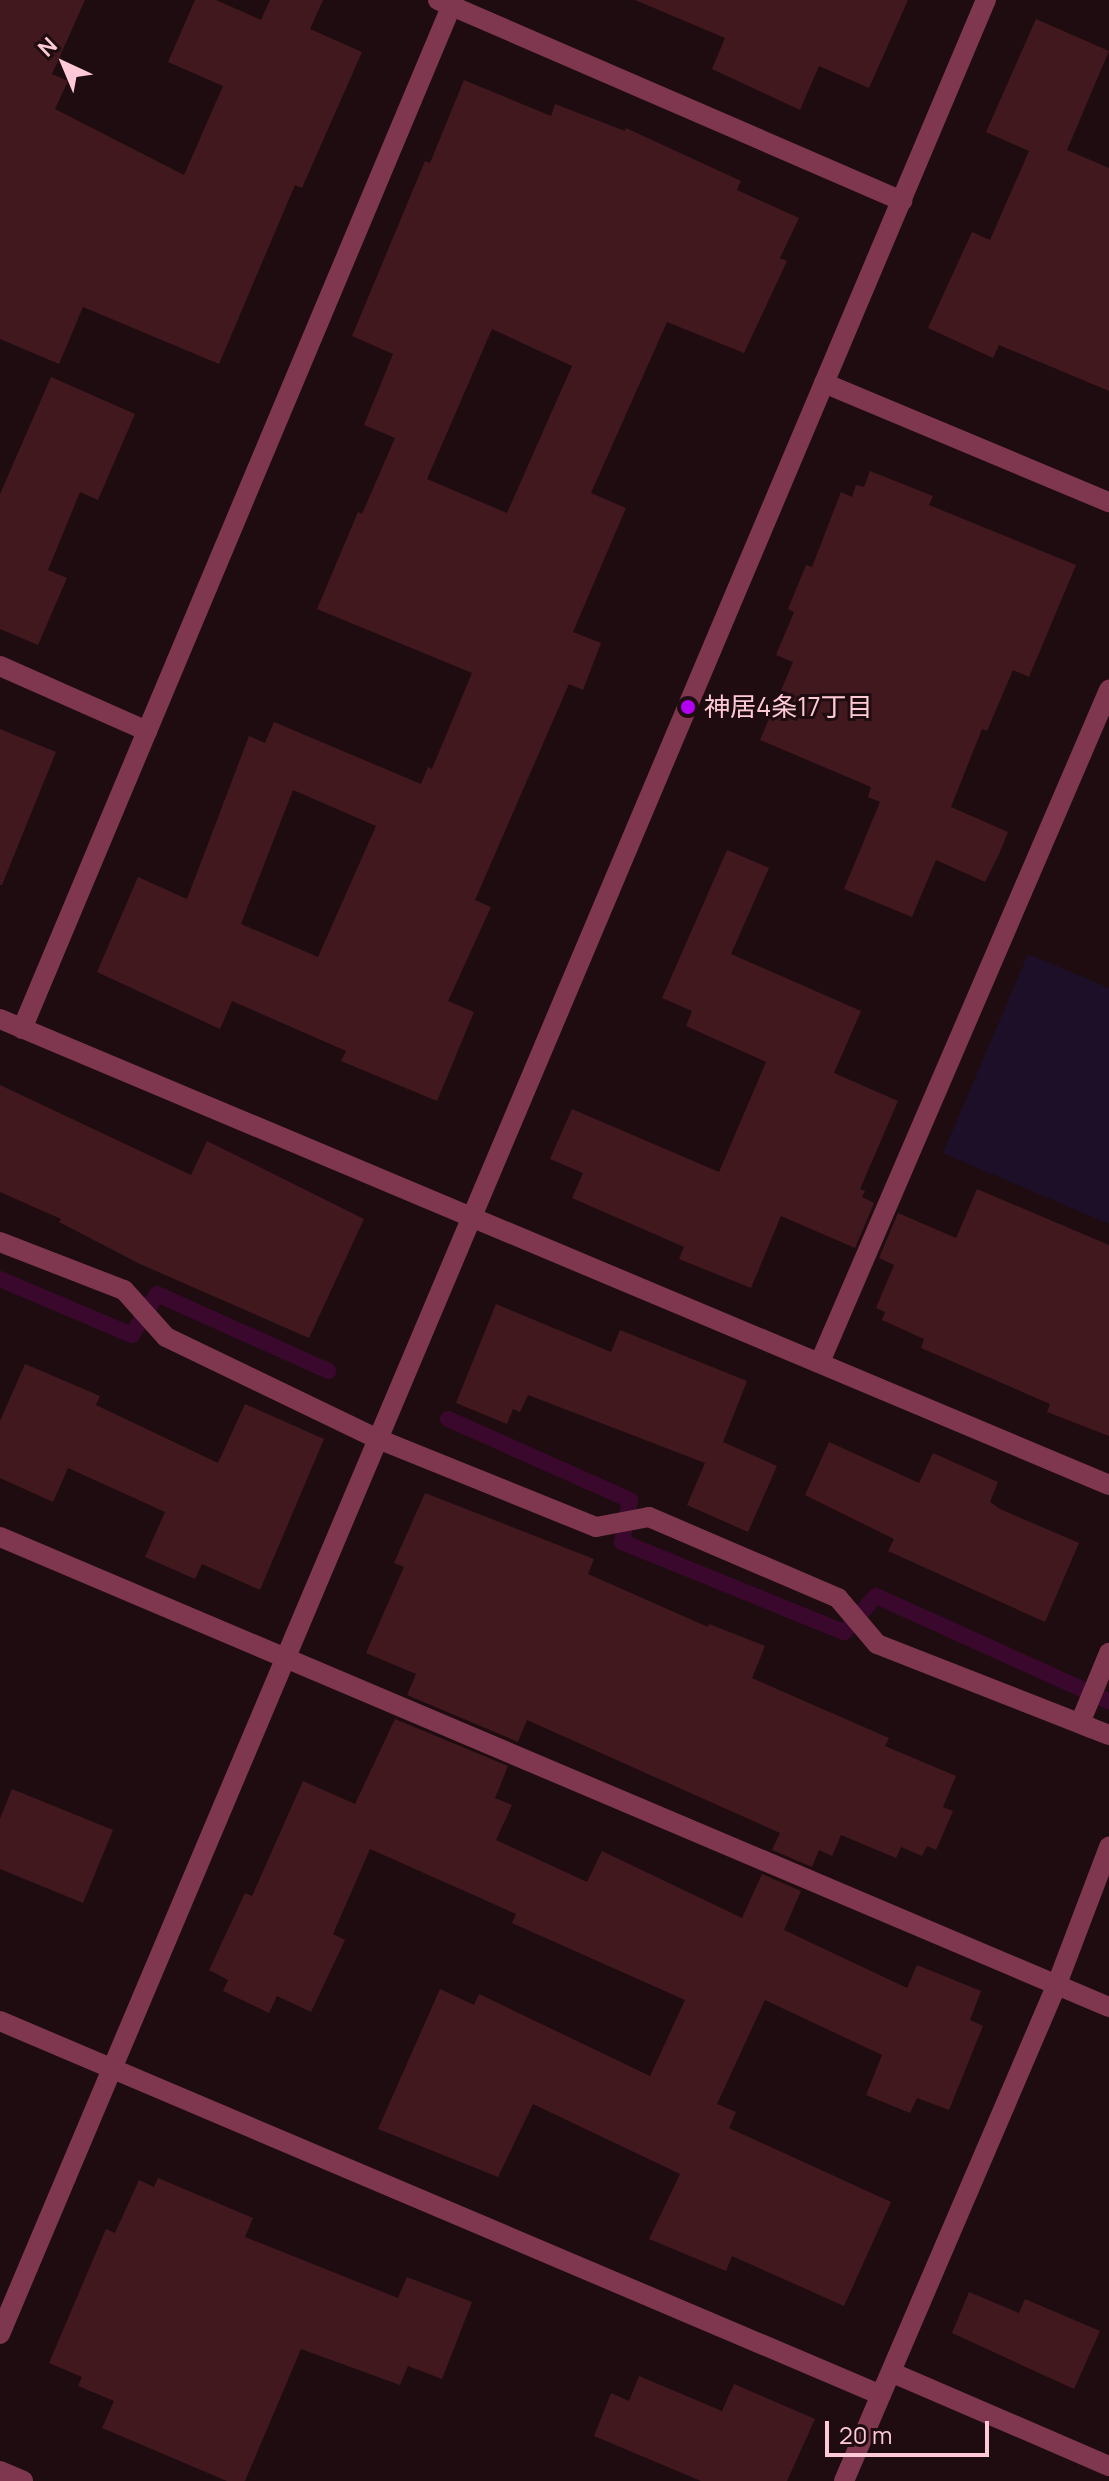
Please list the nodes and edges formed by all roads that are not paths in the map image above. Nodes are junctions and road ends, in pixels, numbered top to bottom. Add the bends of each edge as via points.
1 (986, 0) edge
2 (448, 2) edge
3 (902, 201) junction
4 (824, 383) junction
5 (1109, 502) edge
6 (0, 666) edge
7 (1109, 690) edge
8 (147, 731) junction
9 (0, 1019) edge
10 (22, 1029) junction
11 (471, 1220) junction
12 (0, 1242) edge
13 (820, 1362) junction
14 (378, 1439) junction
15 (1109, 1485) edge
16 (0, 1537) edge
17 (1109, 1653) edge
18 (285, 1660) junction
19 (1080, 1723) junction
20 (1109, 1735) edge
21 (1109, 1847) edge
22 (1057, 1984) junction
23 (1109, 2007) edge
24 (0, 2021) edge
25 (113, 2068) junction
26 (0, 2334) edge
27 (893, 2373) junction
28 (881, 2395) junction
29 (1109, 2466) edge
30 (0, 2471) edge
31 (23, 2481) edge
32 (844, 2481) edge

1 - 3 street
2 - 3 street
2 - 8 street
3 - 4 street
4 - 5 street
4 - 11 street
6 - 8 street
7 - 13 street
8 - 10 street
9 - 10 street
10 - 11 street
11 - 13 street
11 - 14 street
12 - 14 street via 124,1290 166,1337
13 - 15 street
14 - 18 street
14 - 19 street via 596,1527 649,1517 838,1598 877,1644
16 - 18 street
17 - 19 street
18 - 22 street
18 - 25 street
19 - 20 street
21 - 22 street
22 - 23 street
22 - 27 street
24 - 25 street
25 - 26 street
25 - 28 street
27 - 28 street
27 - 29 street
28 - 32 street
30 - 31 street

